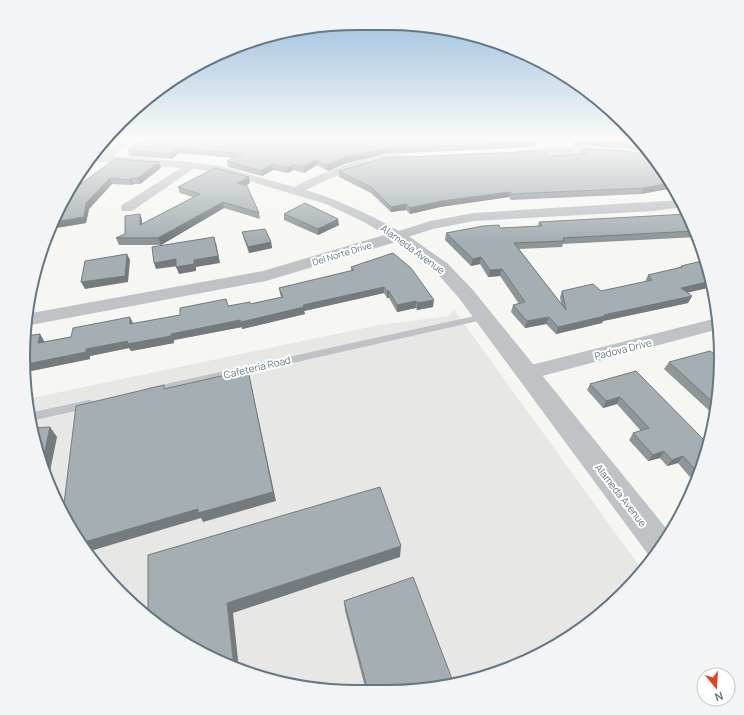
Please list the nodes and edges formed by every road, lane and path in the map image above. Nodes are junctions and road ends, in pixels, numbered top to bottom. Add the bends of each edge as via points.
1 (181, 173) edge
2 (236, 173) edge
3 (331, 173) edge
4 (297, 190) junction
5 (676, 205) edge
6 (127, 208) dead end
7 (398, 236) junction
8 (484, 317) junction
9 (33, 319) edge
10 (712, 331) edge
11 (527, 373) junction
12 (142, 393) edge
13 (97, 402) edge
14 (35, 416) edge
15 (657, 541) edge

1 - 6 street
2 - 4 street, Alameda Avenue
3 - 4 street
4 - 7 street, Alameda Avenue via 352,210
5 - 7 street, Del Norte Drive via 474,217 430,225
7 - 8 street, Alameda Avenue via 441,267
7 - 9 street, Del Norte Drive via 266,276
8 - 11 street, Alameda Avenue
8 - 12 lane, Cafeteria Road
10 - 11 street, Padova Drive
11 - 15 street, Alameda Avenue
13 - 14 lane

